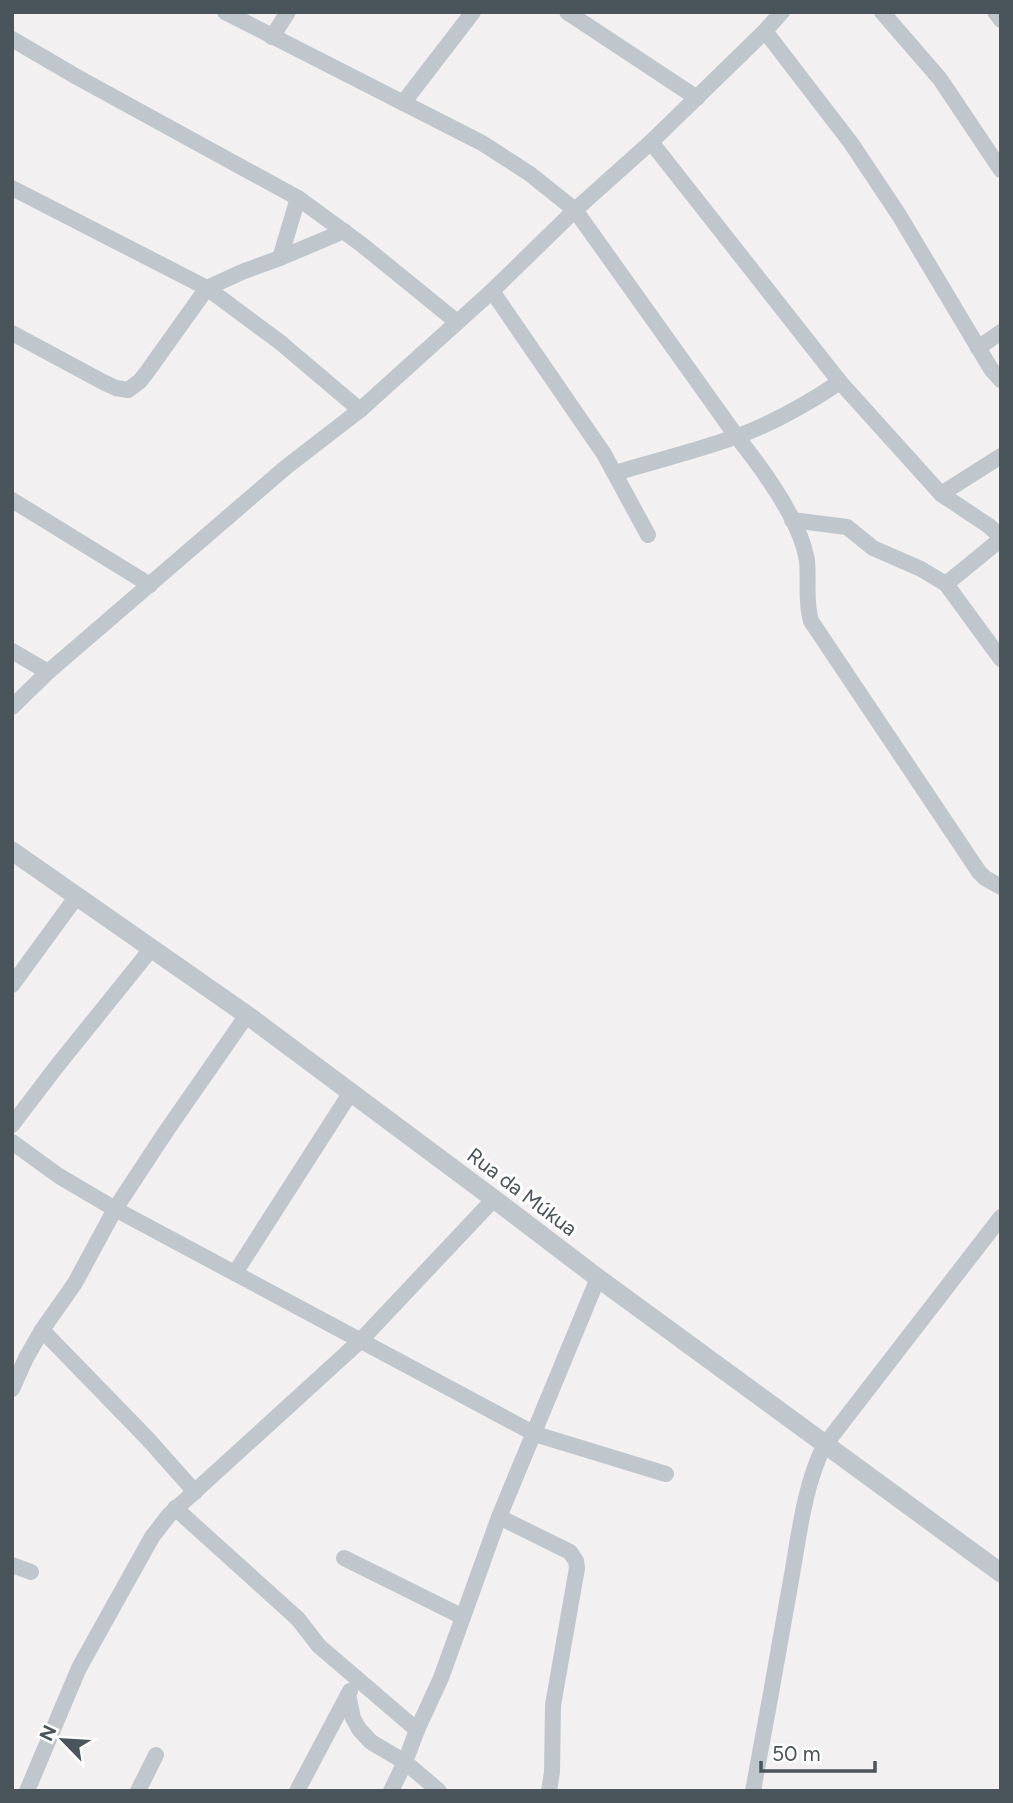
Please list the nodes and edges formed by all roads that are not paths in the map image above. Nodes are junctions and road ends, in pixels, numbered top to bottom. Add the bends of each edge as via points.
1 (225, 12) edge
2 (288, 12) edge
3 (473, 12) edge
4 (568, 12) edge
5 (782, 12) edge
6 (881, 12) edge
7 (995, 12) edge
8 (1001, 20) edge
9 (765, 31) junction
10 (272, 37) junction
11 (12, 39) edge
12 (696, 98) junction
13 (403, 103) junction
14 (651, 142) junction
15 (1001, 170) edge
16 (12, 188) edge
17 (298, 198) junction
18 (575, 210) junction
19 (344, 231) junction
20 (280, 258) junction
21 (207, 288) junction
22 (492, 291) junction
23 (457, 322) junction
24 (1001, 332) edge
25 (12, 333) edge
26 (978, 348) junction
27 (1001, 380) edge
28 (840, 382) junction
29 (360, 410) junction
30 (737, 437) junction
31 (1001, 456) edge
32 (615, 473) junction
33 (941, 494) junction
34 (12, 500) edge
35 (792, 520) junction
36 (648, 535) dead end
37 (1001, 538) edge
38 (946, 584) junction
39 (150, 585) junction
40 (12, 651) edge
41 (1001, 659) edge
42 (48, 671) junction
43 (12, 707) edge
44 (12, 851) edge
45 (1001, 887) edge
46 (77, 896) junction
47 (152, 948) junction
48 (12, 985) edge
49 (247, 1015) junction
50 (351, 1093) junction
51 (12, 1125) edge
52 (12, 1142) edge
53 (494, 1199) junction
54 (115, 1209) junction
55 (1001, 1217) edge
56 (235, 1273) junction
57 (598, 1278) junction
58 (43, 1330) junction
59 (360, 1341) junction
60 (12, 1389) edge
61 (535, 1434) junction
62 (824, 1446) junction
63 (666, 1474) dead end
64 (195, 1492) junction
65 (175, 1508) junction
66 (499, 1517) junction
67 (344, 1559) dead end
68 (12, 1565) edge
69 (31, 1572) dead end
70 (1001, 1573) edge
71 (463, 1617) junction
72 (355, 1678) junction
73 (348, 1695) junction
74 (417, 1730) junction
75 (156, 1755) dead end
76 (405, 1762) junction
77 (27, 1791) edge
78 (138, 1791) edge
79 (297, 1791) edge
80 (391, 1791) edge
81 (439, 1791) edge
82 (549, 1791) edge
83 (753, 1791) edge

1 - 10 street
2 - 10 street
3 - 13 street
4 - 12 street
5 - 9 street
6 - 15 street via 940,79
7 - 8 street
9 - 12 street
9 - 26 street via 899,215
10 - 13 street
11 - 17 street
12 - 14 street
13 - 18 street via 482,144
14 - 18 street
14 - 28 street
16 - 21 street
17 - 19 street
17 - 20 street
18 - 22 street
18 - 30 street
19 - 20 street
19 - 23 street
20 - 21 street
21 - 25 street via 147,372 128,390 103,382
21 - 29 street
22 - 23 street
22 - 32 street
23 - 29 street
24 - 26 street
26 - 27 street
28 - 30 street
28 - 33 street
29 - 39 street
30 - 32 street
30 - 35 street
31 - 33 street
32 - 36 street
33 - 37 street
34 - 39 street
35 - 38 street via 848,527 873,548
35 - 45 street via 807,558 811,621 979,872
37 - 38 street
38 - 41 street
39 - 42 street
40 - 42 street
42 - 43 street
44 - 46 street, Rua da Múkua
46 - 47 street, Rua da Múkua
46 - 48 street
47 - 49 street, Rua da Múkua
47 - 51 street
49 - 50 street, Rua da Múkua
49 - 54 street
50 - 53 street, Rua da Múkua
50 - 56 street
52 - 54 street
53 - 57 street, Rua da Múkua
53 - 59 street
54 - 56 street
54 - 58 street
55 - 62 street
56 - 59 street
57 - 61 street
57 - 62 street, Rua da Múkua
58 - 60 street
58 - 64 street
59 - 61 street
59 - 64 street
61 - 63 street
61 - 66 street
62 - 70 street, Rua da Múkua
62 - 83 street via 807,1496
64 - 65 street
65 - 72 street via 298,1619 319,1646
65 - 77 street via 152,1537 79,1668
66 - 71 street
66 - 82 street via 570,1552 576,1561 553,1705
67 - 71 street
68 - 69 street
71 - 74 street
72 - 73 street
72 - 74 street
73 - 76 street via 359,1729 371,1742
73 - 79 street
74 - 76 street
75 - 78 street
76 - 80 street
76 - 81 street

